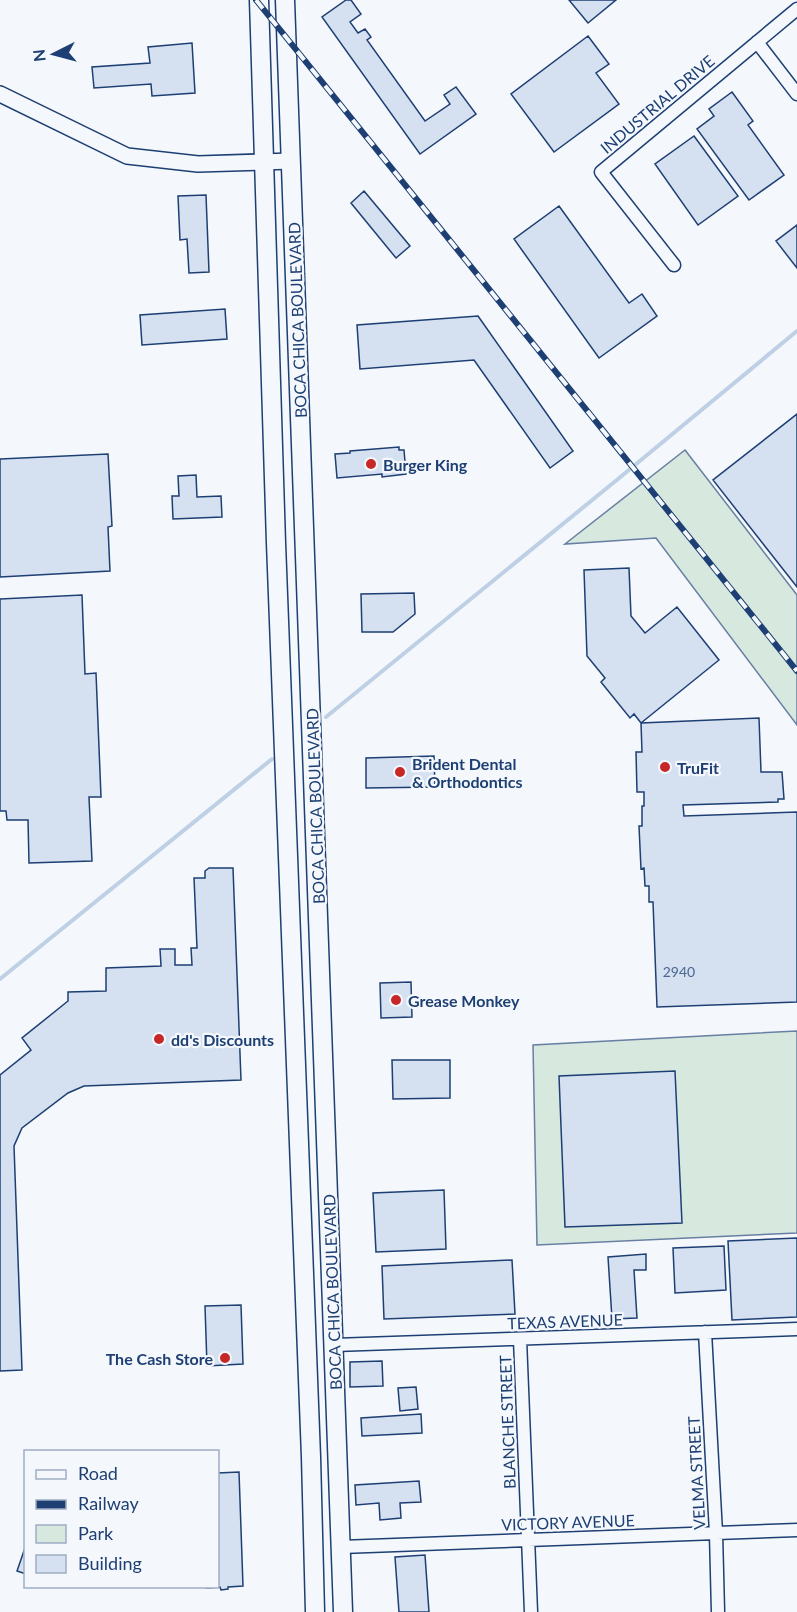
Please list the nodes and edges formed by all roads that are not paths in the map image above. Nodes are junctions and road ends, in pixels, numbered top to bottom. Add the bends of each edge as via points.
1 (259, 0) edge
2 (285, 0) edge
3 (797, 9) edge
4 (757, 42) junction
5 (0, 94) edge
6 (797, 94) edge
7 (291, 161) junction
8 (264, 162) junction
9 (674, 265) dead end
10 (797, 1329) edge
11 (705, 1332) junction
12 (520, 1339) junction
13 (334, 1345) junction
14 (797, 1530) edge
15 (716, 1533) junction
16 (529, 1540) junction
17 (340, 1547) junction
18 (315, 1612) edge
19 (343, 1612) edge
20 (531, 1612) edge
21 (718, 1612) edge

1 - 8 main road, BOCA CHICA BOULEVARD
2 - 7 main road, BOCA CHICA BOULEVARD
3 - 4 street, INDUSTRIAL DRIVE
4 - 6 street
4 - 9 street, INDUSTRIAL DRIVE via 601,172
5 - 8 street via 127,156 198,164
7 - 8 street
7 - 13 main road, BOCA CHICA BOULEVARD
8 - 18 main road, BOCA CHICA BOULEVARD
10 - 11 street, TEXAS AVENUE
11 - 12 street, TEXAS AVENUE
11 - 15 street, VELMA STREET
12 - 13 street, TEXAS AVENUE
12 - 16 street, BLANCHE STREET
13 - 17 main road, BOCA CHICA BOULEVARD
14 - 15 street, VICTORY AVENUE
15 - 16 street, VICTORY AVENUE
15 - 21 street, VELMA STREET
16 - 17 street, VICTORY AVENUE
16 - 20 street, BLANCHE STREET
17 - 19 main road, BOCA CHICA BOULEVARD

